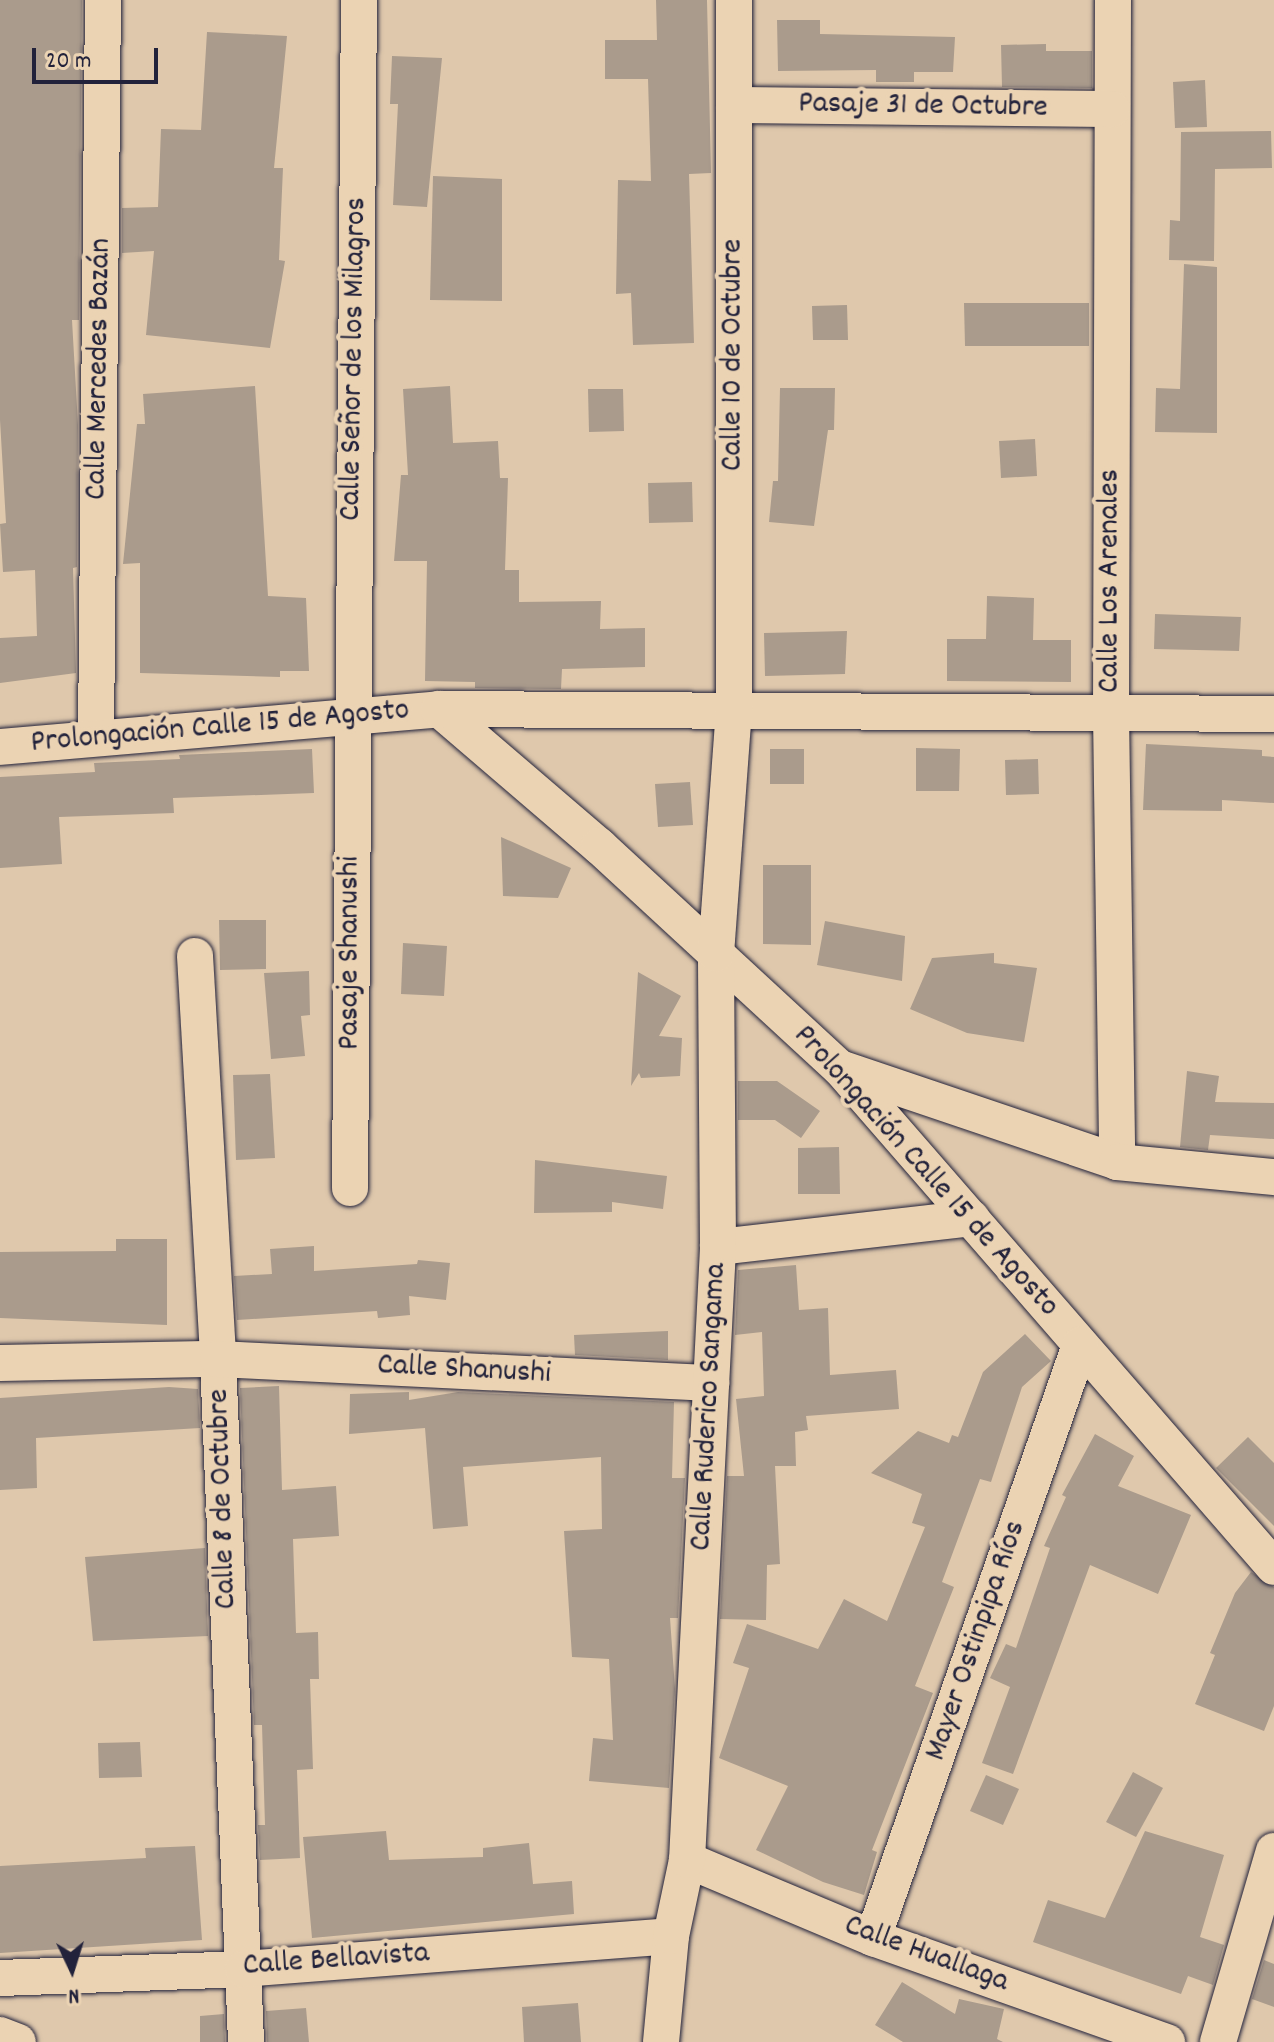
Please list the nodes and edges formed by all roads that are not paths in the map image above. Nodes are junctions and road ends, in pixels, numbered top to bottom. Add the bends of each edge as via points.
1 (103, 0) edge
2 (359, 0) edge
3 (734, 0) edge
4 (1113, 0) edge
5 (734, 105) junction
6 (1112, 109) junction
7 (439, 709) junction
8 (734, 711) junction
9 (1111, 713) junction
10 (1274, 714) edge
11 (352, 717) junction
12 (96, 737) junction
13 (0, 747) edge
14 (716, 954) junction
15 (195, 956) dead end
16 (840, 1068) junction
17 (1117, 1162) junction
18 (1274, 1177) edge
19 (350, 1188) dead end
20 (971, 1218) junction
21 (718, 1247) junction
22 (1080, 1345) junction
23 (218, 1359) junction
24 (0, 1363) edge
25 (711, 1383) junction
26 (1274, 1567) edge
27 (1274, 1851) edge
28 (687, 1860) junction
29 (671, 1936) junction
30 (873, 1938) junction
31 (243, 1969) junction
32 (0, 1978) edge
33 (0, 2035) edge
34 (18, 2042) edge
35 (246, 2042) edge
36 (661, 2042) edge
37 (1167, 2042) edge
38 (1218, 2042) edge

1 - 12 street, Calle Mercedes Bazán
2 - 11 street, Calle Señor de los Milagros
3 - 5 street, Calle 10 de Octubre
4 - 6 street, Calle Los Arenales
5 - 6 street, Pasaje 31 de Octubre
5 - 8 street, Calle 10 de Octubre
6 - 9 street, Calle Los Arenales
7 - 8 street, Prolongación Calle 15 de Agosto
7 - 11 street, Prolongación Calle 15 de Agosto
7 - 14 street, Prolongación Calle 15 de Agosto
8 - 9 street, Prolongación Calle 15 de Agosto
8 - 14 street, Calle 10 de Octubre
9 - 10 street, Prolongación Calle 15 de Agosto
9 - 17 street, Calle Los Arenales
11 - 12 street, Prolongación Calle 15 de Agosto
11 - 19 street, Pasaje Shanushi
12 - 13 street, Prolongación Calle 15 de Agosto
14 - 16 street, Prolongación Calle 15 de Agosto
14 - 21 street, Calle Ruderico Sangama
15 - 23 street, Calle 8 de Octubre
16 - 17 street
16 - 20 street, Prolongación Calle 15 de Agosto
17 - 18 street
20 - 21 street
20 - 22 street, Prolongación Calle 15 de Agosto
21 - 25 street, Calle Ruderico Sangama
22 - 26 street, Prolongación Calle 15 de Agosto
22 - 30 street, Mayer Ostinpipa Ríos
23 - 24 street, Calle Shanushi
23 - 25 street, Calle Shanushi
23 - 31 street, Calle 8 de Octubre
25 - 28 street, Calle Ruderico Sangama
27 - 38 street
28 - 29 street, Calle Ruderico Sangama
28 - 30 street, Calle Huallaga
29 - 31 street, Calle Bellavista
29 - 36 street, Calle Ruderico Sangama
30 - 37 street, Calle Huallaga
31 - 32 street, Calle Bellavista
31 - 35 street, Calle 8 de Octubre
33 - 34 street

